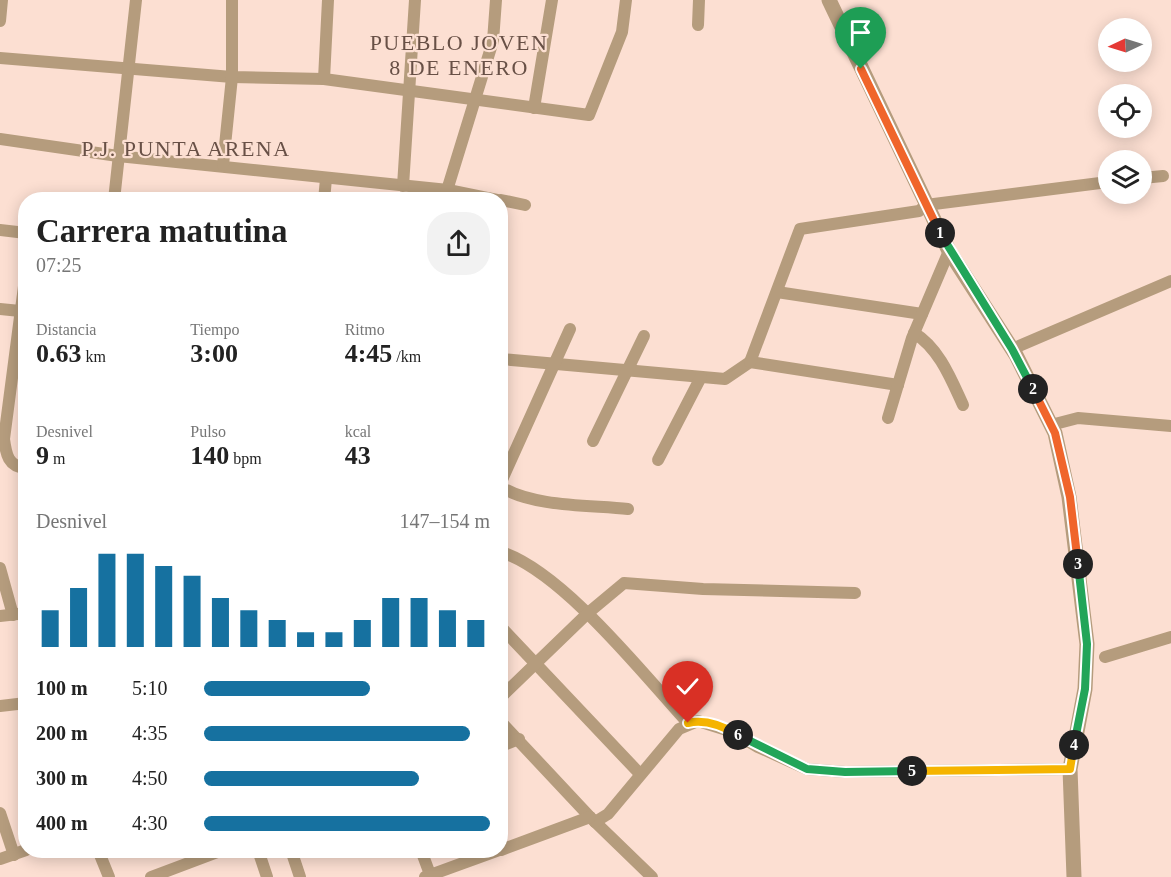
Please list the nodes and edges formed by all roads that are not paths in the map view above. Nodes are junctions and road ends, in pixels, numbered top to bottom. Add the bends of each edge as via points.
1 (2, 0) edge
2 (136, 0) edge
3 (232, 0) edge
4 (328, 0) edge
5 (415, 0) edge
6 (496, 0) edge
7 (552, 0) edge
8 (627, 0) edge
9 (699, 0) edge
10 (829, 0) edge
11 (0, 21) edge
12 (698, 25) dead end
13 (0, 58) edge
14 (128, 67) junction
15 (232, 77) junction
16 (324, 80) junction
17 (409, 90) junction
18 (475, 100) junction
19 (534, 108) junction
20 (0, 139) edge
21 (118, 156) junction
22 (223, 165) junction
23 (1163, 176) dead end
24 (1152, 177) edge
25 (326, 179) junction
26 (1098, 183) edge
27 (403, 186) junction
28 (115, 192) edge
29 (325, 192) edge
30 (432, 192) edge
31 (447, 192) edge
32 (508, 202) edge
33 (525, 205) dead end
34 (926, 205) junction
35 (0, 230) edge
36 (18, 231) edge
37 (949, 251) junction
38 (1171, 281) edge
39 (777, 292) junction
40 (0, 309) edge
41 (18, 311) edge
42 (922, 314) junction
43 (18, 327) edge
44 (570, 329) dead end
45 (914, 333) junction
46 (644, 336) dead end
47 (1012, 349) junction
48 (508, 360) edge
49 (750, 362) junction
50 (554, 363) junction
51 (627, 370) junction
52 (701, 377) junction
53 (898, 385) junction
54 (963, 405) dead end
55 (888, 418) dead end
56 (1051, 425) junction
57 (1171, 426) edge
58 (593, 441) dead end
59 (658, 460) dead end
60 (18, 466) edge
61 (508, 466) edge
62 (508, 491) edge
63 (628, 509) dead end
64 (508, 554) edge
65 (0, 568) edge
66 (855, 593) dead end
67 (588, 613) junction
68 (13, 615) edge
69 (508, 634) edge
70 (1171, 637) edge
71 (1105, 657) dead end
72 (536, 663) junction
73 (508, 690) edge
74 (18, 704) edge
75 (0, 706) edge
76 (688, 723) junction
77 (508, 729) edge
78 (519, 740) junction
79 (508, 744) edge
80 (1070, 769) junction
81 (640, 774) junction
82 (0, 813) edge
83 (592, 820) junction
84 (508, 847) edge
85 (18, 849) edge
86 (18, 854) edge
87 (101, 858) edge
88 (202, 858) edge
89 (261, 858) edge
90 (294, 858) edge
91 (423, 858) edge
92 (478, 858) edge
93 (0, 859) edge
94 (429, 876) edge
95 (109, 877) edge
96 (151, 877) edge
97 (267, 877) edge
98 (300, 877) edge
99 (652, 877) edge
100 (1074, 877) edge

1 - 11 street
2 - 14 street
3 - 15 street
4 - 16 street
5 - 17 street
6 - 18 street via 493,41
7 - 19 street
8 - 19 street via 622,32 589,115
9 - 12 street
10 - 34 street
13 - 14 street
14 - 15 street
14 - 21 street
15 - 16 street
15 - 22 street
16 - 17 street
17 - 18 street
17 - 27 street
18 - 19 street
18 - 31 street
20 - 21 street
21 - 22 street
21 - 28 street
22 - 25 street
23 - 24 street
25 - 27 street
25 - 29 street
26 - 34 street
27 - 30 street
32 - 33 street
34 - 37 street
34 - 39 street via 919,211 800,229
35 - 36 street
37 - 42 street
37 - 47 street
38 - 47 street
39 - 42 street
39 - 49 street
40 - 41 street
42 - 45 street
43 - 60 street via 4,439 8,459
44 - 50 street
45 - 53 street
45 - 54 street via 925,340 946,368
46 - 51 street
47 - 56 street
48 - 50 street
49 - 52 street via 725,379
49 - 53 street
50 - 51 street
50 - 61 street
51 - 52 street
51 - 58 street
52 - 59 street
53 - 55 street
56 - 57 street via 1078,418
56 - 80 street via 1070,497 1087,644 1085,689
62 - 63 street via 532,499
64 - 67 street via 518,557
65 - 68 street
66 - 67 street via 627,583
67 - 72 street
67 - 76 street
69 - 72 street
70 - 71 street
72 - 73 street
72 - 81 street
74 - 75 street
76 - 80 street via 698,721 723,728 807,769
76 - 81 street
77 - 78 street
78 - 79 street
78 - 83 street
80 - 100 street
81 - 83 street via 608,814
82 - 85 street
83 - 84 street
83 - 99 street
86 - 93 street
87 - 95 street
88 - 96 street
89 - 97 street
90 - 98 street
91 - 94 street
92 - 94 street

